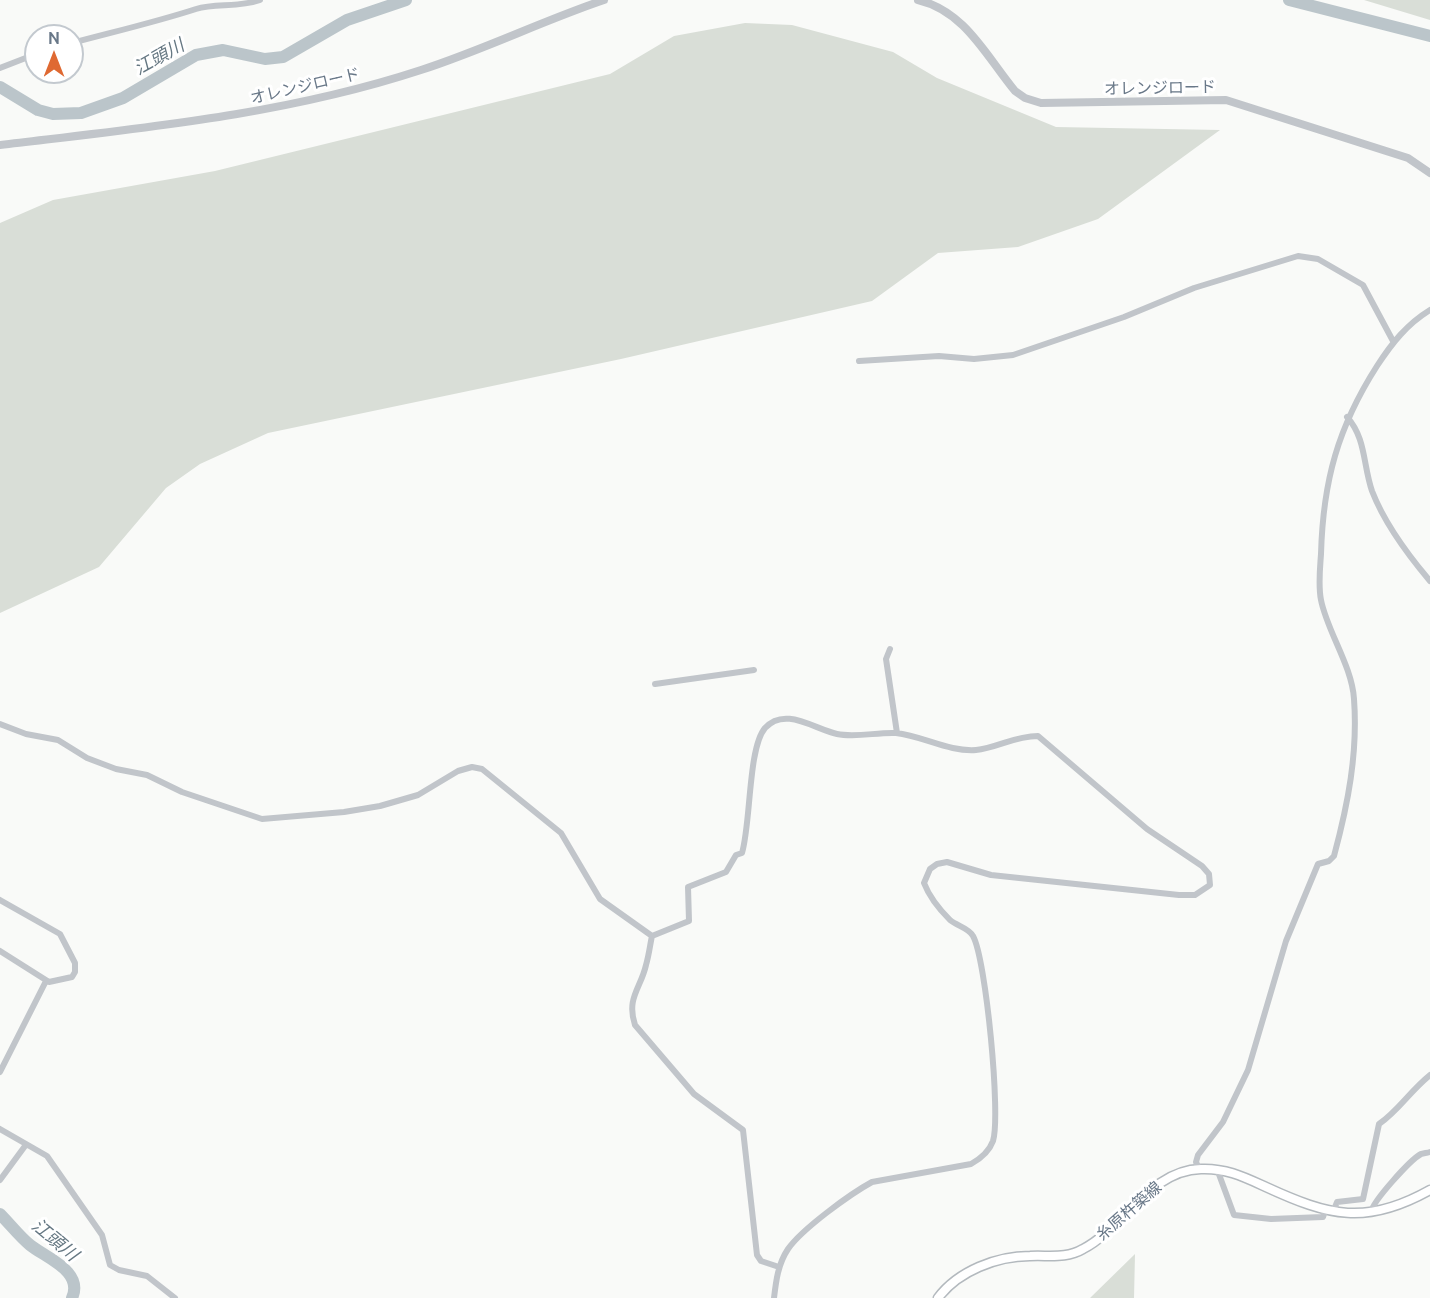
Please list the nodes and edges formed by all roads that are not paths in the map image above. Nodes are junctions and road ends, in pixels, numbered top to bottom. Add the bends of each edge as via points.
1 (260, 0) edge
2 (604, 0) edge
3 (918, 0) edge
4 (84, 40) edge
5 (24, 59) edge
6 (0, 68) edge
7 (0, 145) edge
8 (1430, 173) edge
9 (1430, 310) edge
10 (1393, 341) junction
11 (859, 361) dead end
12 (1347, 417) junction
13 (1430, 581) edge
14 (890, 649) dead end
15 (754, 670) dead end
16 (655, 684) dead end
17 (0, 724) edge
18 (897, 734) junction
19 (0, 900) edge
20 (652, 936) junction
21 (0, 951) edge
22 (46, 981) junction
23 (0, 1072) edge
24 (1430, 1075) edge
25 (0, 1129) edge
26 (25, 1146) junction
27 (1430, 1152) edge
28 (1199, 1169) junction
29 (1217, 1169) junction
30 (0, 1180) edge
31 (1430, 1190) edge
32 (1329, 1212) junction
33 (1371, 1212) junction
34 (779, 1267) junction
35 (175, 1298) edge
36 (774, 1298) edge
37 (938, 1298) edge

1 - 4 street via 235,7 198,8 184,15
2 - 7 street, オレンジロード via 422,70 292,105 150,128
3 - 8 street, オレンジロード via 942,9 961,23 1015,91 1025,98 1041,103 1226,100 1408,158
5 - 6 street
9 - 10 street
10 - 11 street via 1363,285 1318,259 1298,256 1194,288 1124,317 1012,355
10 - 12 street
12 - 13 street via 1357,428 1380,508
12 - 28 street via 1324,498 1320,584 1321,601 1354,696 1351,788 1334,856 1313,871 1286,941 1248,1070 1223,1122 1198,1155
14 - 18 street via 886,659
15 - 16 street
17 - 20 street via 58,740 71,750 116,769 147,775 182,792 262,819 380,806 418,795 458,771 482,769 561,833 600,899
18 - 20 street via 838,734 789,717 765,728 756,749 742,853 736,855 726,872 688,887 689,921
18 - 34 street via 977,750 1014,738 1038,736 1147,829 1202,866 1209,874 1210,885 1195,895 1179,895 991,875 947,862 930,869 924,883 927,892 951,921 972,934 979,953 991,1043 993,1142 971,1164 872,1182 858,1190 789,1248
19 - 22 street via 60,934 67,945 75,963 74,976
20 - 34 street via 646,967 633,993 635,1025 694,1094 743,1130 757,1255 761,1261
21 - 22 street
22 - 23 street
24 - 32 street via 1379,1124 1363,1199 1337,1202
25 - 26 street
26 - 30 street
26 - 35 street via 47,1156 59,1171 102,1235 110,1264 147,1276
27 - 33 street via 1420,1155 1405,1169 1377,1198
28 - 29 main road, 糸原杵築線
28 - 37 main road, 糸原杵築線 via 1170,1177 1084,1249 1066,1256 1021,1256 991,1262 946,1287
29 - 32 main road, 糸原杵築線
29 - 32 street via 1234,1215 1271,1219 1323,1217
31 - 33 main road, 糸原杵築線 via 1408,1202
32 - 33 main road, 糸原杵築線
34 - 36 street

